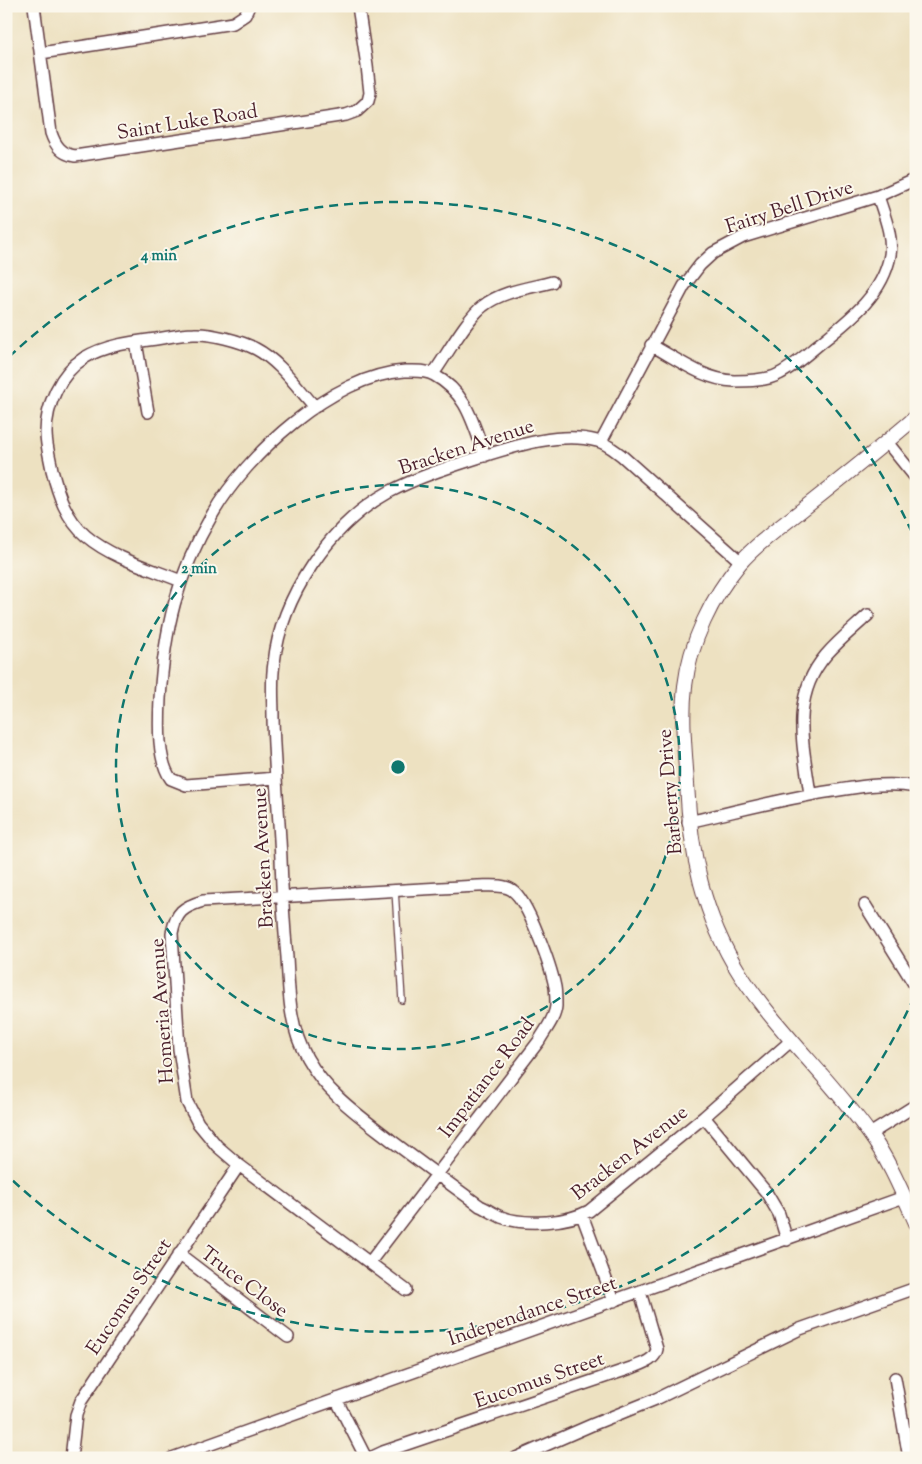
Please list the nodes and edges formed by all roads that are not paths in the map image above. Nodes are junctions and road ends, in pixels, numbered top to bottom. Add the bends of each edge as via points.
1 (34, 6) edge
2 (249, 6) edge
3 (358, 6) edge
4 (42, 53) junction
5 (916, 179) edge
6 (878, 196) junction
7 (552, 282) dead end
8 (136, 342) junction
9 (651, 345) junction
10 (433, 374) junction
11 (315, 407) junction
12 (148, 412) dead end
13 (916, 417) edge
14 (886, 441) junction
15 (600, 442) junction
16 (485, 456) junction
17 (916, 478) edge
18 (741, 562) junction
19 (181, 581) junction
20 (868, 615) dead end
21 (276, 778) junction
22 (916, 787) edge
23 (810, 794) junction
24 (688, 822) junction
25 (395, 890) junction
26 (282, 897) junction
27 (865, 905) dead end
28 (916, 987) edge
29 (402, 1000) dead end
30 (792, 1040) junction
31 (916, 1105) edge
32 (704, 1117) junction
33 (870, 1134) junction
34 (239, 1165) junction
35 (436, 1174) junction
36 (904, 1197) junction
37 (582, 1215) junction
38 (916, 1223) edge
39 (787, 1240) junction
40 (179, 1254) junction
41 (370, 1262) junction
42 (916, 1288) edge
43 (406, 1290) dead end
44 (640, 1292) junction
45 (614, 1301) junction
46 (288, 1337) dead end
47 (895, 1378) dead end
48 (336, 1399) junction
49 (180, 1456) edge
50 (521, 1457) edge
51 (906, 1457) edge
52 (71, 1458) edge
53 (366, 1458) edge
54 (370, 1458) edge

1 - 4 street, Saint Luke Road
2 - 4 street via 245,15 232,23
3 - 4 street, Saint Luke Road via 370,93 368,101 357,111 94,154 69,156 54,144 50,133
5 - 6 street, Fairy Bell Drive
6 - 9 street, Fairy Bell Drive via 743,237 713,253 684,286
6 - 9 street via 890,237 890,255 872,296 852,318 779,374 733,381 709,377
7 - 10 street via 512,292 483,305
8 - 11 street via 195,334 237,341 257,349 274,362
8 - 12 street
8 - 19 street via 85,357 68,372 55,392 47,414 48,449 63,506 84,534 108,552
9 - 15 street, Fairy Bell Drive
10 - 11 street via 417,370 390,372 357,382
10 - 16 street via 461,396
11 - 19 street via 242,472 212,514
13 - 14 street, Barberry Drive
14 - 17 street
14 - 18 street, Barberry Drive
15 - 16 street, Bracken Avenue via 583,438 552,438
15 - 18 street, Bracken Avenue via 621,455
16 - 21 street, Bracken Avenue via 421,477 367,506 324,548 306,575 288,610 274,662
18 - 24 street, Barberry Drive via 708,613 688,667 683,715
19 - 21 street via 162,659 161,747 167,774 186,785
20 - 23 street via 827,654 807,686 801,729
21 - 26 street, Bracken Avenue
22 - 23 street via 875,785
23 - 24 street
24 - 30 street, Barberry Drive via 697,870 719,934 740,973
25 - 26 street, Impatiance Road
25 - 29 lane
25 - 35 street, Impatiance Road via 478,886 502,886 512,890 528,912 556,990 553,1018 539,1041
26 - 34 street, Homeria Avenue via 203,901 187,906 174,920 172,933 179,1049 187,1102 198,1123
26 - 35 street, Bracken Avenue via 293,1023 306,1056 318,1076 341,1102
27 - 28 street
30 - 32 street, Bracken Avenue
30 - 33 street, Barberry Drive
31 - 33 street
32 - 37 street, Bracken Avenue
32 - 39 street via 766,1192 779,1214
33 - 36 street, Barberry Drive
34 - 40 street, Eucomus Street
34 - 41 street, Homeria Avenue
35 - 37 street, Bracken Avenue via 501,1217 552,1222
35 - 41 street, Impatiance Road
36 - 38 street, Barberry Drive
36 - 39 street, Independance Street
37 - 45 street
39 - 44 street, Independance Street
40 - 46 street, Truce Close
40 - 52 street, Eucomus Street via 81,1402 76,1415
41 - 43 street, Homeria Avenue
42 - 50 street via 800,1329 656,1399
44 - 45 street, Independance Street
44 - 54 street, Eucomus Street via 657,1349 651,1360
45 - 48 street, Independance Street
47 - 51 street
48 - 49 street, Independance Street
48 - 53 street

